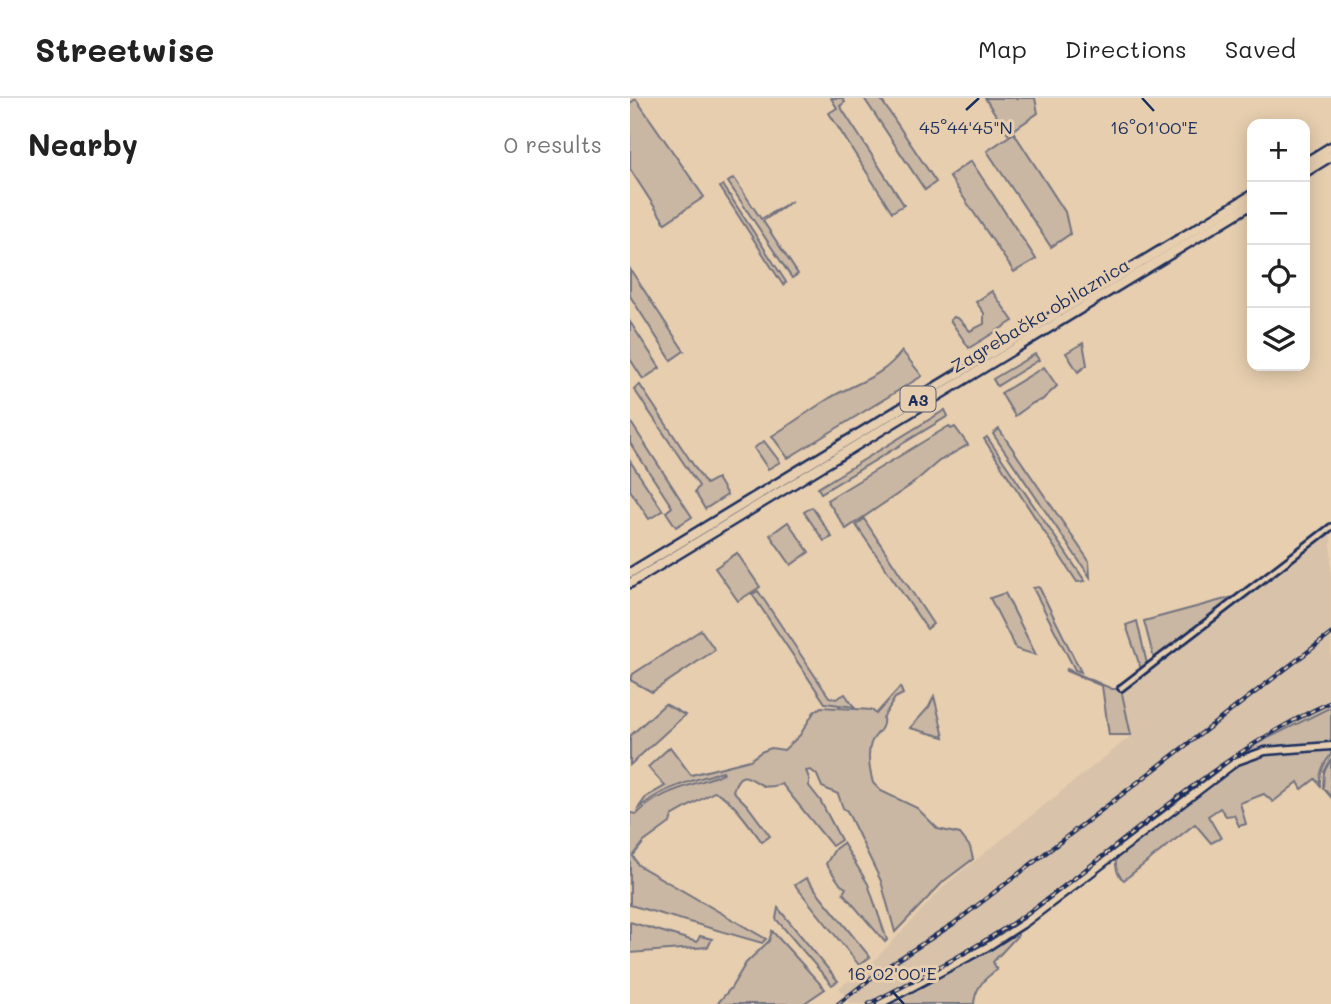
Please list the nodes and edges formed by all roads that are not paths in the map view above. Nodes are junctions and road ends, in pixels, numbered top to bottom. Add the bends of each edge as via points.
1 (1331, 147) edge
2 (1331, 156) edge
3 (1310, 160) edge
4 (1310, 169) edge
5 (1247, 198) edge
6 (1247, 207) edge
7 (1331, 527) edge
8 (630, 573) edge
9 (630, 583) edge
10 (1121, 688) dead end
11 (1331, 746) edge
12 (880, 1004) edge

1 - 3 highway
2 - 4 highway
5 - 8 highway, Zagrebačka obilaznica / A3
6 - 9 highway, Zagrebačka obilaznica / A3
7 - 10 street
11 - 12 main road via 1265,751 1230,765 1026,922

